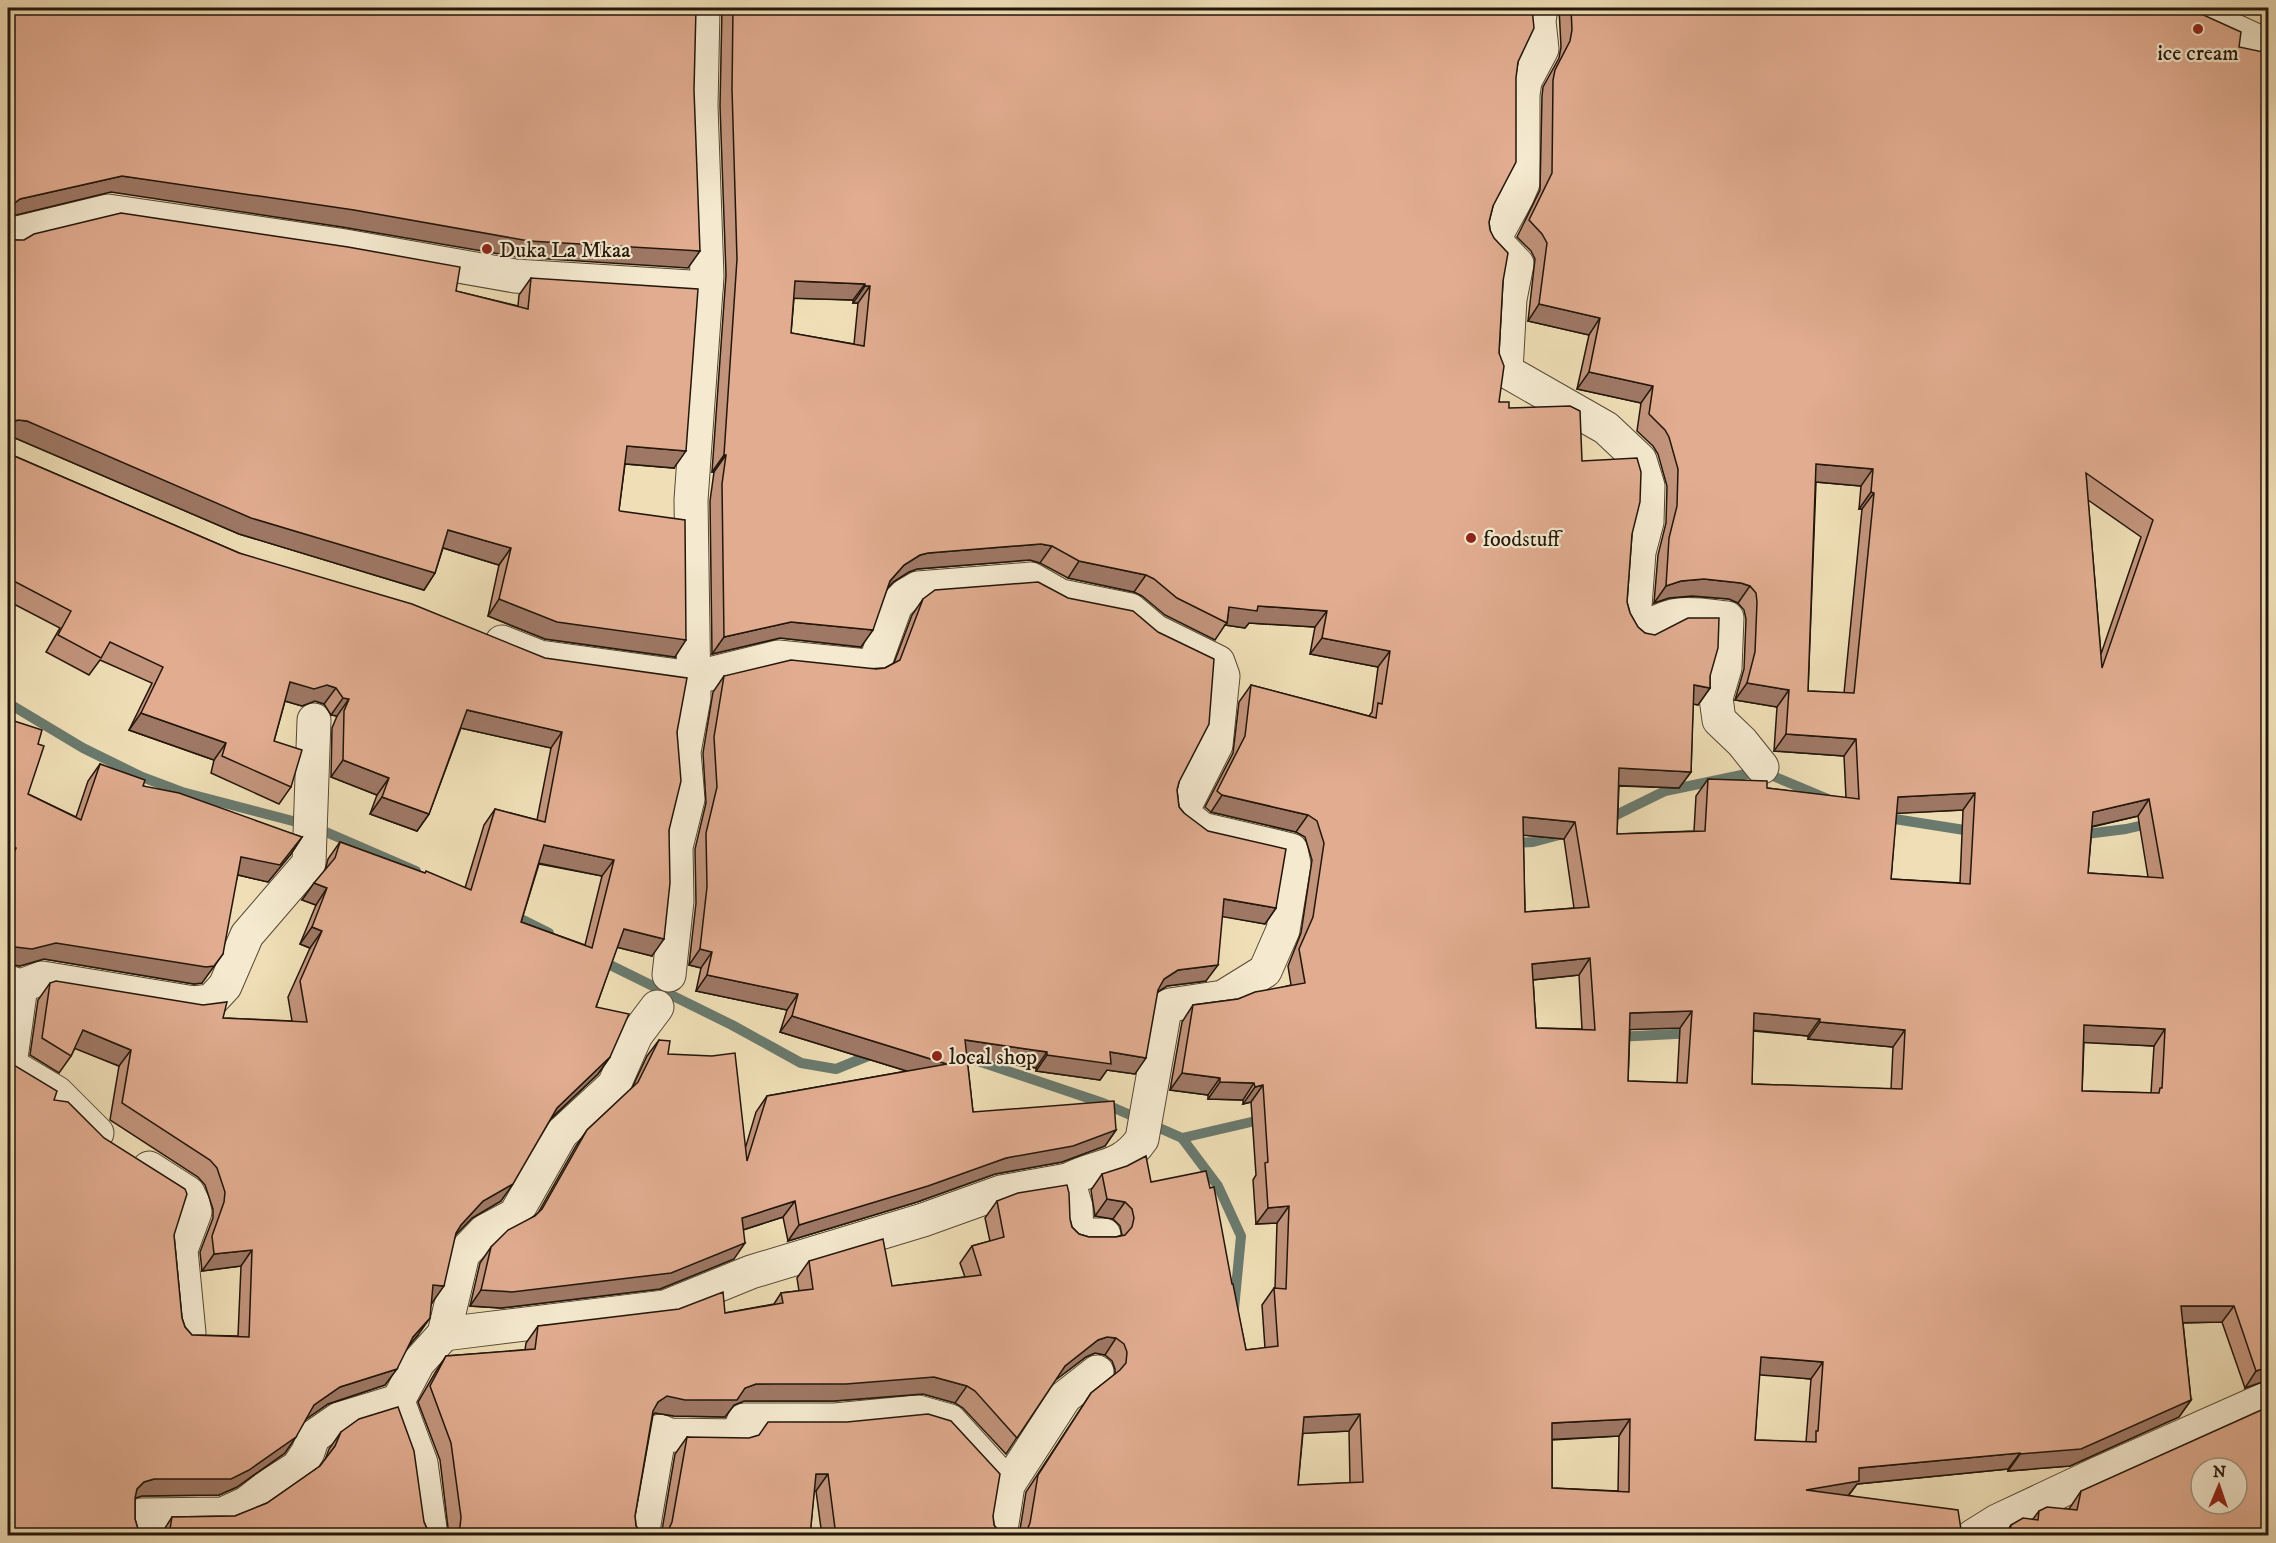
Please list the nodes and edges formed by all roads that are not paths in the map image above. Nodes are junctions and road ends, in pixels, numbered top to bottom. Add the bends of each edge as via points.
1 (703, 8) edge
2 (1541, 8) edge
3 (2186, 8) edge
4 (2268, 46) edge
5 (8, 239) edge
6 (705, 288) junction
7 (478, 632) edge
8 (693, 678) junction
9 (314, 720) dead end
10 (1762, 767) dead end
11 (669, 975) dead end
12 (14, 984) edge
13 (657, 1007) dead end
14 (9, 1064) edge
15 (1068, 1180) junction
16 (1104, 1235) edge
17 (189, 1333) edge
18 (444, 1334) junction
19 (1097, 1372) dead end
20 (2268, 1398) edge
21 (398, 1401) junction
22 (1008, 1485) junction
23 (142, 1536) edge
24 (432, 1536) edge
25 (642, 1536) edge
26 (1000, 1536) edge
27 (1972, 1536) edge

1 - 6 street
2 - 10 street via 1542,49 1525,81 1523,95 1523,183 1496,242 1517,264 1510,299 1506,371 1606,428 1640,460 1648,486 1647,522 1639,552 1634,620 1642,633 1653,623 1681,614 1727,618 1725,668 1716,698 1719,720
3 - 4 street
5 - 6 street via 13,234 108,211 328,243 515,276
6 - 8 street via 691,500
7 - 8 street via 540,657
8 - 11 street via 694,698 684,752 688,800 676,847 677,901
8 - 15 street via 778,657 867,666 875,663 896,605 918,588 1031,579 1060,596 1130,610 1155,631 1218,662 1223,676 1216,745 1185,806 1185,815 1202,829 1291,850 1294,864 1282,930 1265,970 1223,997 1165,1009 1143,1139 1119,1162
9 - 12 street via 309,863 247,935 225,986 212,1001 194,1003 42,978
12 - 14 street
13 - 18 street via 636,1035 614,1085 561,1134 515,1215 485,1231 463,1254
14 - 17 street via 57,1093 103,1139 188,1193 195,1212 181,1250
15 - 16 street via 1077,1207 1077,1235
15 - 18 street via 1001,1192 751,1272 665,1306
18 - 21 street via 418,1363
19 - 22 street via 1065,1397
20 - 27 street via 2097,1474
21 - 23 street via 339,1419 313,1437 298,1467 247,1503 223,1514 142,1515
21 - 24 street via 421,1463
22 - 25 street via 950,1421 918,1412 835,1420 744,1420 737,1436 670,1435 660,1431
22 - 26 street

